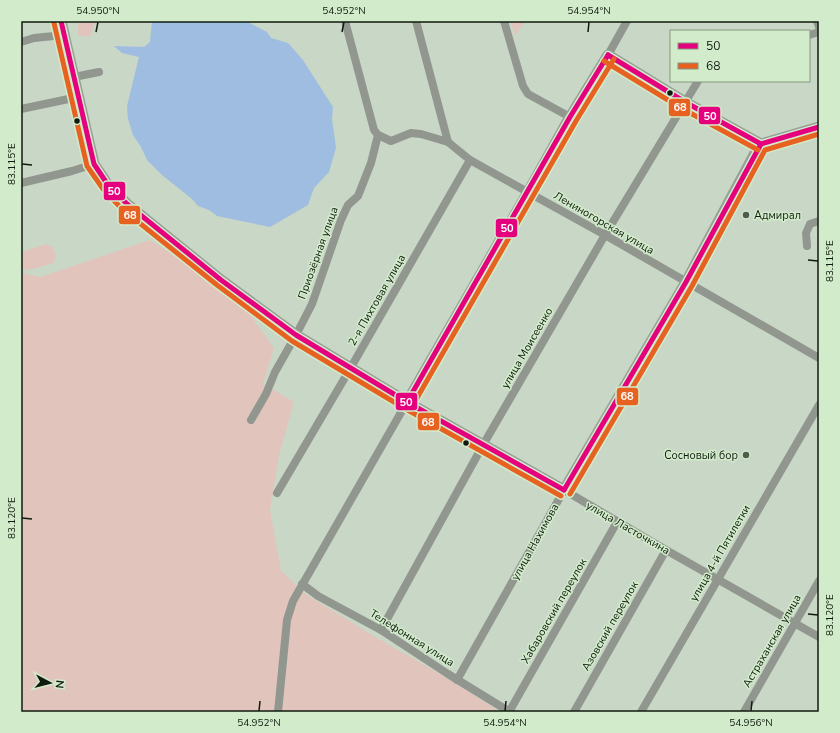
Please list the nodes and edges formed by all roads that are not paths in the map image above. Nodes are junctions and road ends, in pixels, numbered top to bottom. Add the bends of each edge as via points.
1 (61, 21) edge
2 (345, 21) edge
3 (416, 21) edge
4 (504, 21) edge
5 (628, 21) edge
6 (817, 21) edge
7 (819, 27) edge
8 (64, 35) junction
9 (21, 42) edge
10 (608, 55) junction
11 (99, 72) dead end
12 (74, 77) junction
13 (697, 82) edge
14 (78, 97) junction
15 (685, 102) junction
16 (21, 109) edge
17 (570, 117) junction
18 (819, 127) edge
19 (378, 135) junction
20 (448, 142) junction
21 (762, 144) junction
22 (470, 160) junction
23 (94, 164) junction
24 (21, 184) edge
25 (528, 192) junction
26 (819, 221) edge
27 (605, 235) junction
28 (807, 246) dead end
29 (686, 282) junction
30 (296, 335) junction
31 (819, 358) edge
32 (350, 368) junction
33 (407, 402) junction
34 (819, 405) edge
35 (251, 420) dead end
36 (483, 445) junction
37 (564, 490) junction
38 (277, 493) dead end
39 (617, 522) junction
40 (666, 550) junction
41 (718, 579) junction
42 (819, 581) edge
43 (302, 584) junction
44 (795, 624) junction
45 (380, 630) junction
46 (819, 637) edge
47 (458, 680) junction
48 (278, 712) edge
49 (509, 712) edge
50 (574, 712) edge
51 (641, 712) edge
52 (744, 712) edge

1 - 8 street, улица Ласточкина
2 - 19 street via 374,130
3 - 20 street
4 - 17 street via 523,86 528,94
5 - 10 street
6 - 7 street
8 - 9 street
8 - 12 street, улица Ласточкина
10 - 15 street
10 - 17 street
11 - 12 street
12 - 14 street, улица Ласточкина
13 - 15 street, улица Моисеенко
14 - 16 street
14 - 23 street, улица Ласточкина
15 - 21 street
15 - 27 street, улица Моисеенко
17 - 25 street
18 - 21 street
19 - 20 street via 391,141 411,133 421,134
19 - 30 street, Приозёрная улица via 369,170 358,196 348,205 341,220 312,304
20 - 22 street, Лениногорская улица
21 - 29 street, улица Нахимова
22 - 25 street, Лениногорская улица
22 - 32 street, 2-я Пихтовая улица
23 - 24 street
23 - 30 street, улица Ласточкина via 108,185 127,204 221,280
25 - 27 street, Лениногорская улица
25 - 33 street
26 - 28 street via 810,224 806,233
27 - 29 street, Лениногорская улица
27 - 36 street, улица Моисеенко
29 - 31 street, Лениногорская улица
29 - 37 street, улица Нахимова
30 - 32 street, улица Ласточкина
30 - 35 street, Приозёрная улица via 274,372 266,394
32 - 33 street, улица Ласточкина
32 - 38 street, 2-я Пихтовая улица
33 - 36 street, улица Ласточкина
33 - 43 street
34 - 41 street, улица 4-й Пятилетки
36 - 37 street, улица Ласточкина
36 - 45 street, улица Моисеенко
37 - 39 street, улица Ласточкина
37 - 47 street, улица Нахимова
39 - 40 street, улица Ласточкина
39 - 49 street, Хабаровский переулок
40 - 41 street, улица Ласточкина
40 - 50 street, Азовский переулок
41 - 44 street, улица Ласточкина
41 - 51 street, улица 4-й Пятилетки
42 - 44 street, Астраханская улица
43 - 45 street, Телефонная улица via 318,596
43 - 48 street via 293,601 288,620
44 - 46 street, улица Ласточкина
44 - 52 street, Астраханская улица
45 - 47 street, Телефонная улица
47 - 49 street, Телефонная улица

